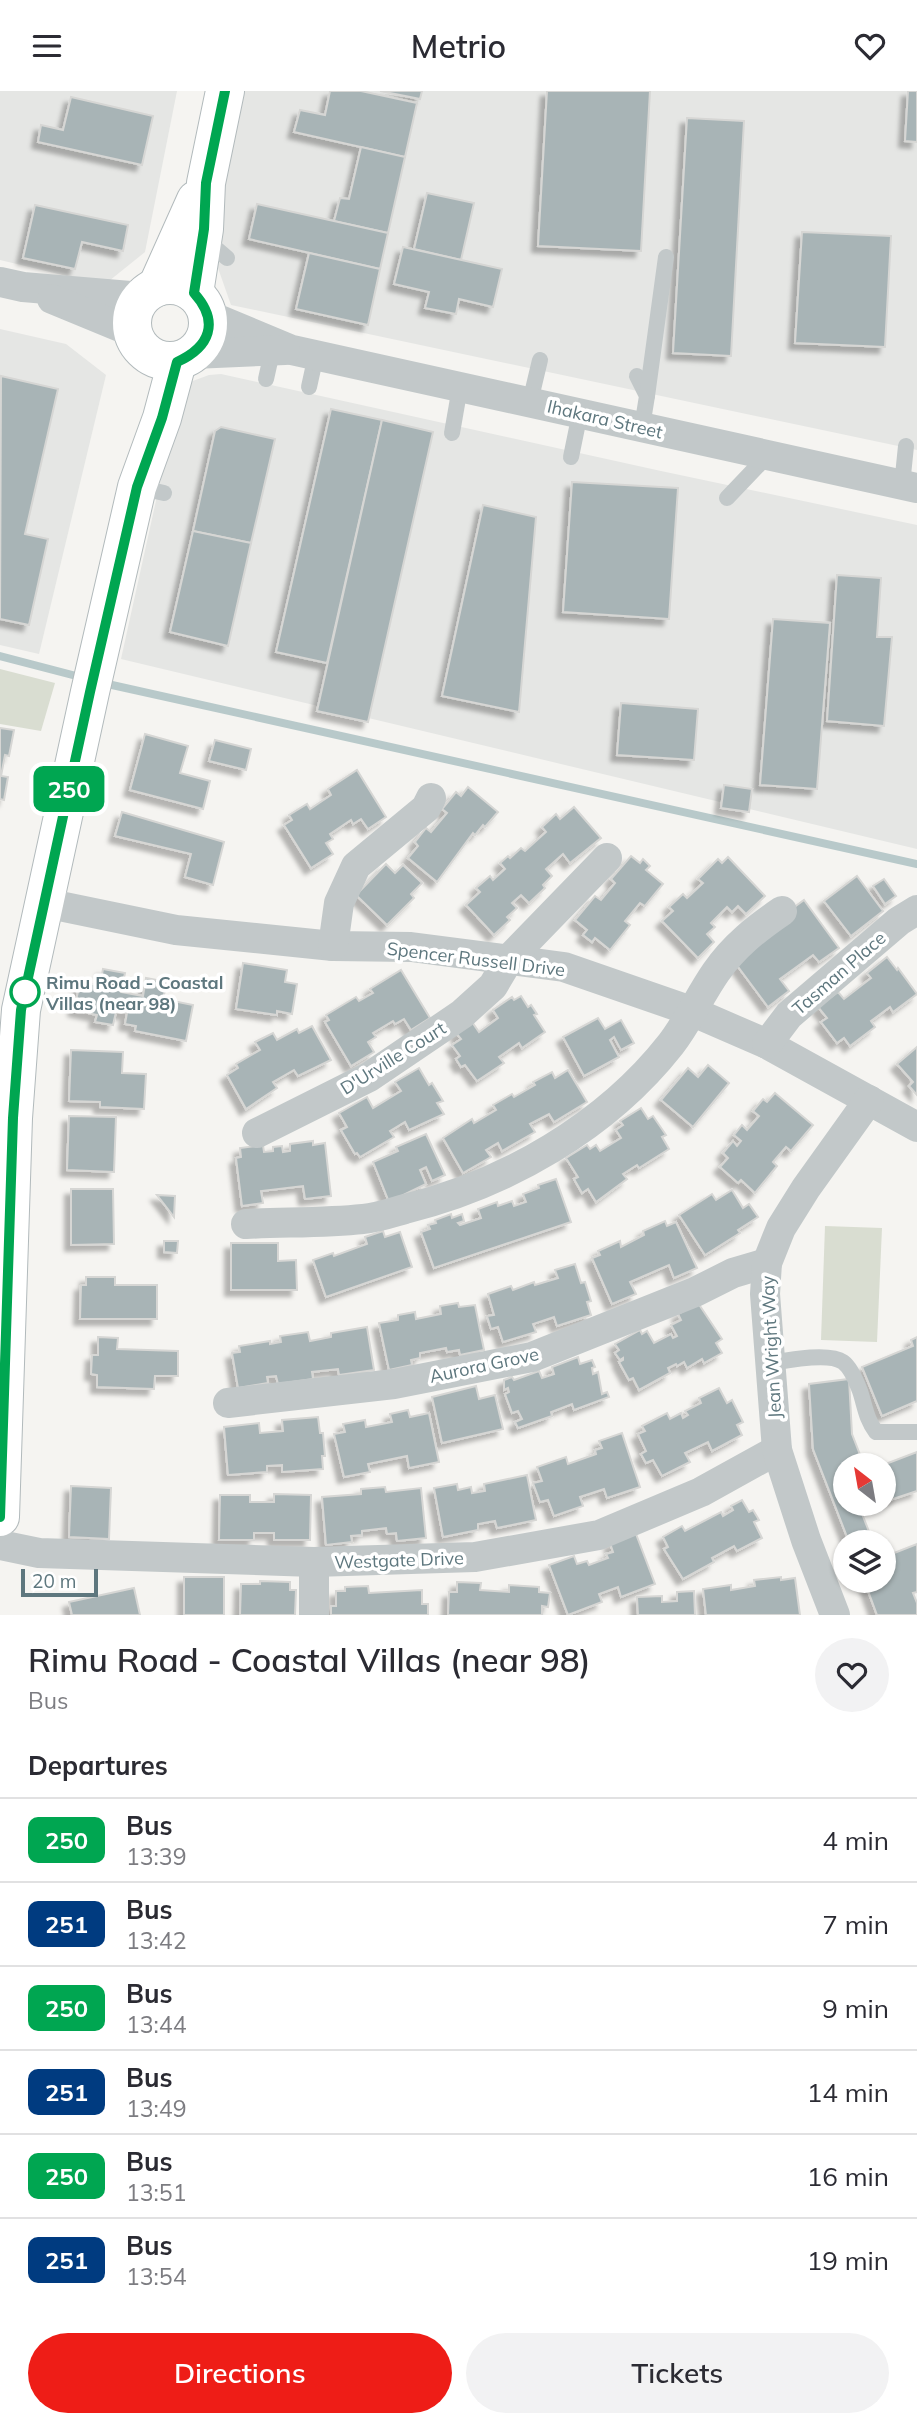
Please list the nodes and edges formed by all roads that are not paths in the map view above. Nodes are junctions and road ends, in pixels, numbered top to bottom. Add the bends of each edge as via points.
1 (225, 91) edge
2 (206, 183) junction
3 (666, 257) dead end
4 (12, 285) edge
5 (169, 324) junction
6 (286, 359) junction
7 (540, 361) dead end
8 (637, 376) dead end
9 (309, 387) dead end
10 (460, 387) junction
11 (647, 396) junction
12 (530, 403) junction
13 (580, 413) junction
14 (642, 427) junction
15 (452, 433) dead end
16 (906, 446) dead end
17 (768, 455) junction
18 (571, 457) dead end
19 (910, 487) edge
20 (727, 498) dead end
21 (431, 798) dead end
22 (607, 858) dead end
23 (46, 902) junction
24 (917, 910) edge
25 (782, 911) dead end
26 (333, 946) junction
27 (509, 959) junction
28 (691, 1011) junction
29 (767, 1044) junction
30 (869, 1100) junction
31 (917, 1127) edge
32 (257, 1133) dead end
33 (7, 1154) edge
34 (246, 1224) dead end
35 (767, 1263) junction
36 (771, 1363) junction
37 (228, 1403) dead end
38 (917, 1432) edge
39 (778, 1450) junction
40 (0, 1517) edge
41 (0, 1545) edge
42 (314, 1562) junction
43 (314, 1615) edge
44 (835, 1615) edge

1 - 2 main road
2 - 5 main road via 192,205
2 - 5 main road via 215,247
3 - 11 lane
4 - 5 street, Ihakara Street
5 - 6 street, Ihakara Street
5 - 6 street, Ihakara Street
5 - 23 main road via 151,490 90,692
6 - 9 lane
6 - 10 street, Ihakara Street
7 - 12 lane
8 - 11 lane
10 - 12 street, Ihakara Street
10 - 15 lane
11 - 14 lane
12 - 13 street, Ihakara Street
13 - 14 street, Ihakara Street
13 - 18 lane
14 - 17 street, Ihakara Street
16 - 19 lane
17 - 19 street, Ihakara Street
17 - 20 lane
21 - 26 street via 426,808 356,866 339,903
22 - 27 street, D'Urville Court
23 - 26 street, Spencer Russell Drive via 176,930
23 - 33 main road via 21,1010
24 - 29 street, Tasman Place via 789,1015
25 - 28 street via 740,942
26 - 27 street, Spencer Russell Drive via 411,947
27 - 28 street, Spencer Russell Drive via 564,967
27 - 32 street, D'Urville Court via 493,986 462,1014 369,1077
28 - 29 street, Spencer Russell Drive
28 - 34 street via 672,1042 619,1098 570,1137 493,1179 446,1199 365,1219
29 - 30 street, Spencer Russell Drive
30 - 31 street, Spencer Russell Drive
30 - 35 street, Jean Wright Way via 806,1188 781,1228
33 - 40 main road
35 - 36 street, Jean Wright Way
35 - 37 street, Aurora Grove via 532,1357 394,1384
36 - 38 lane via 824,1357 844,1363 876,1432
36 - 39 street, Jean Wright Way
39 - 42 street, Westgate Drive via 701,1492 599,1535 475,1557
39 - 44 street, Jean Wright Way
41 - 42 street, Westgate Drive via 39,1553
42 - 43 street

